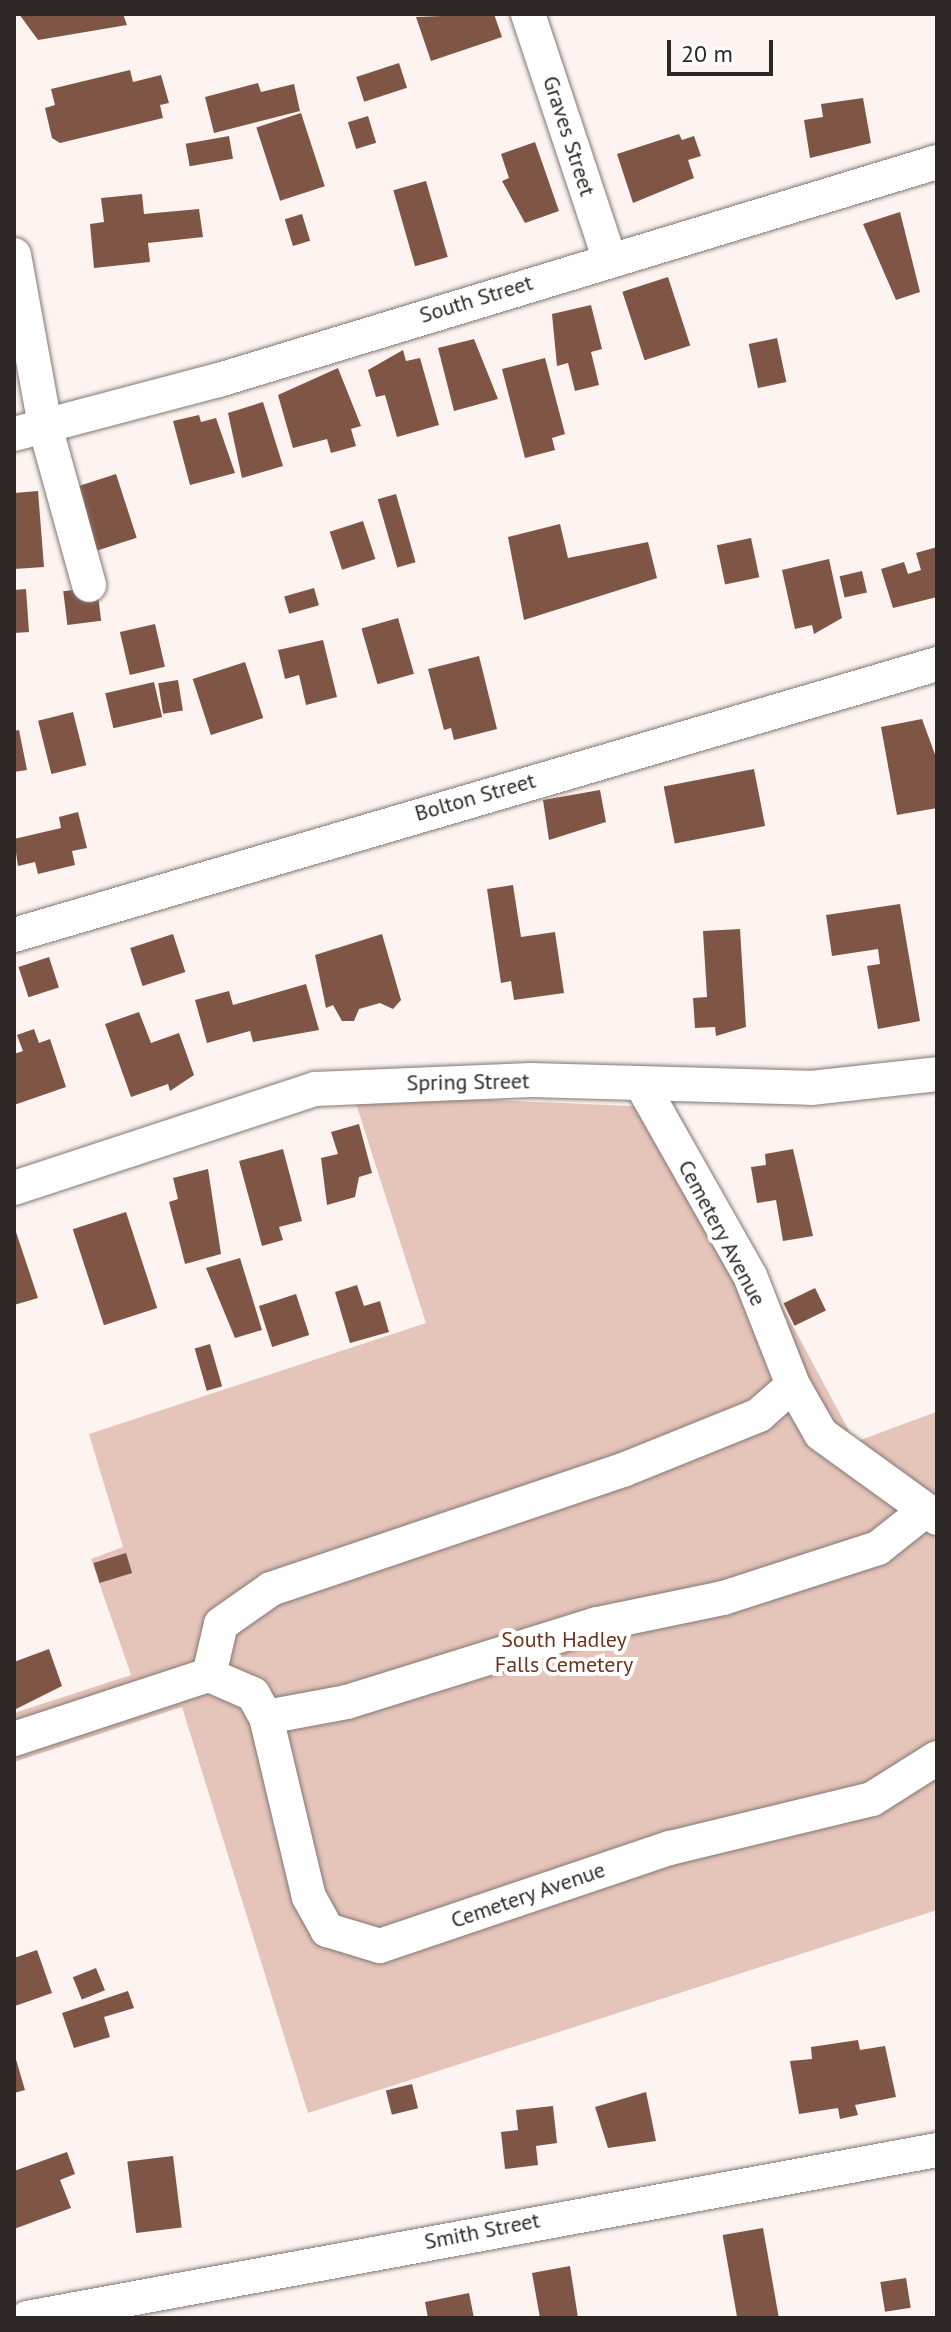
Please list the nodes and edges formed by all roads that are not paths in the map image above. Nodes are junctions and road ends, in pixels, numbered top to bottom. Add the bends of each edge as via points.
1 (528, 14) edge
2 (937, 162) edge
3 (14, 255) edge
4 (609, 258) junction
5 (30, 430) edge
6 (89, 585) dead end
7 (937, 664) edge
8 (14, 935) edge
9 (937, 1074) edge
10 (642, 1085) junction
11 (14, 1188) edge
12 (793, 1385) junction
13 (932, 1514) edge
14 (209, 1675) junction
15 (266, 1717) junction
16 (14, 1739) edge
17 (937, 1758) edge
18 (937, 2150) edge
19 (27, 2318) edge

1 - 4 street, Graves Street
2 - 4 street, South Street
3 - 5 street
4 - 5 street, South Street via 219,380
5 - 6 street
7 - 8 street, Bolton Street
9 - 10 street, Spring Street via 853,1087
10 - 11 street, Spring Street via 456,1080 315,1089
10 - 12 street, Cemetery Avenue via 750,1276
12 - 13 street, Cemetery Avenue via 821,1434
12 - 14 street via 759,1415 623,1470 240,1603 221,1624
13 - 15 street, Cemetery Avenue via 878,1548 737,1594 558,1635 347,1702
14 - 15 street, Cemetery Avenue via 253,1694
14 - 16 street
15 - 17 street, Cemetery Avenue via 309,1897 327,1930 380,1946 670,1848 872,1799
18 - 19 street, Smith Street

